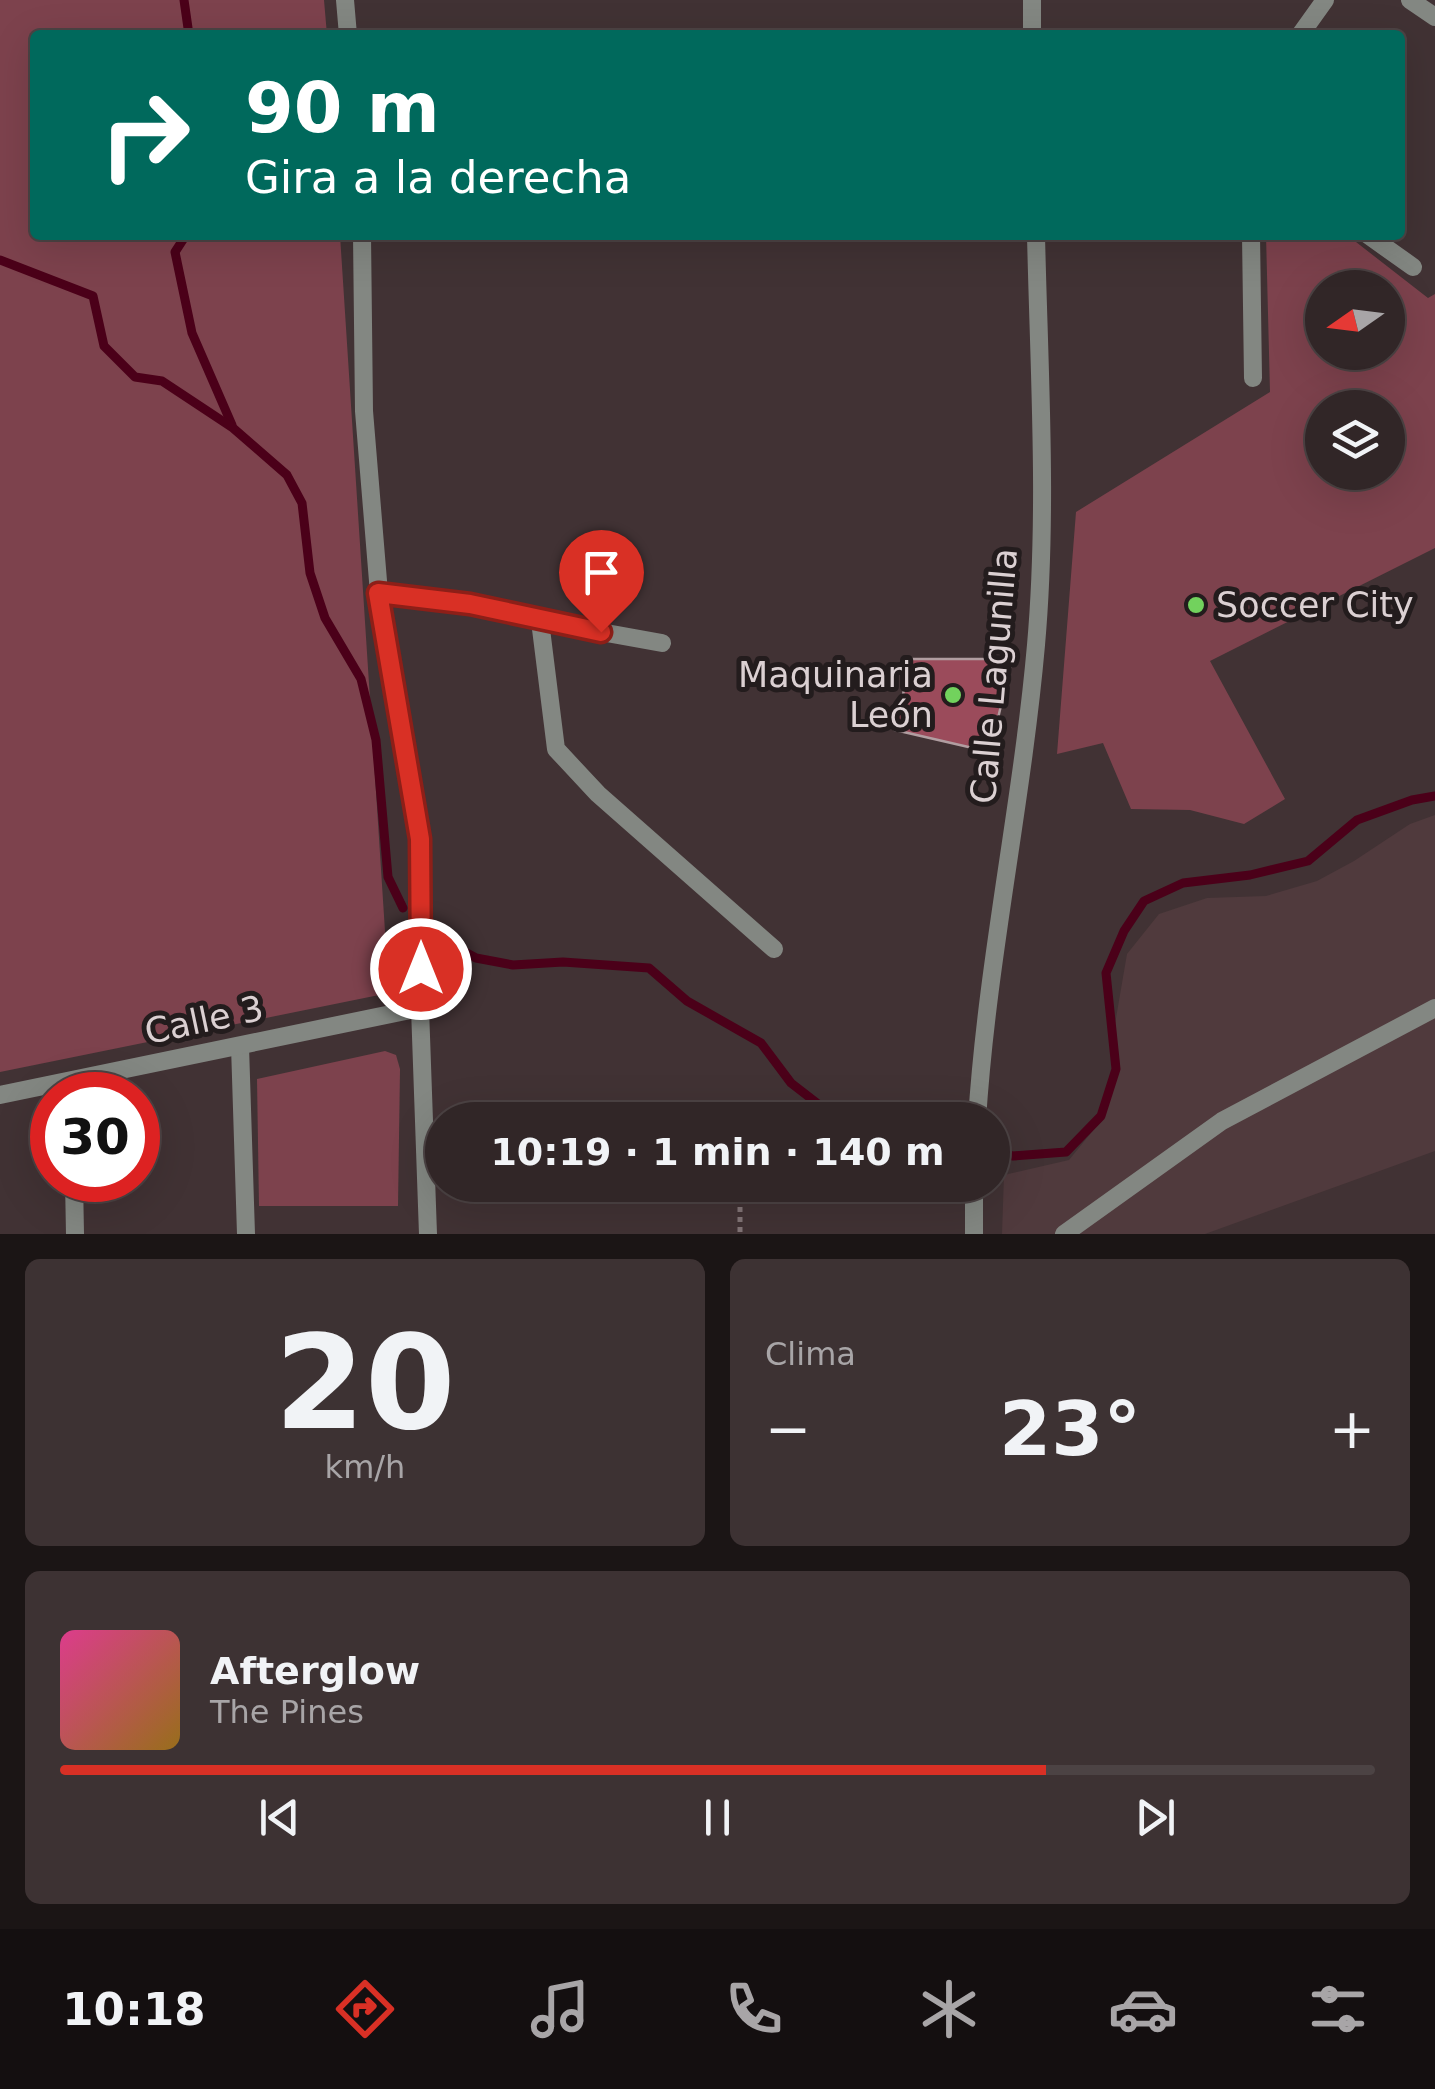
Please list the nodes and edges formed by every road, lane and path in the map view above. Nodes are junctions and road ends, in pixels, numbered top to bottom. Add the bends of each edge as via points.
1 (345, 0) edge
2 (1032, 0) edge
3 (1325, 0) edge
4 (1410, 0) edge
5 (1435, 18) edge
6 (348, 30) edge
7 (1032, 30) edge
8 (1304, 30) edge
9 (362, 240) edge
10 (1036, 240) edge
11 (1252, 240) edge
12 (1375, 240) edge
13 (1413, 267) dead end
14 (1254, 378) dead end
15 (378, 593) junction
16 (540, 621) junction
17 (662, 642) dead end
18 (774, 949) dead end
19 (420, 1008) junction
20 (1435, 1008) edge
21 (240, 1046) junction
22 (134, 1072) edge
23 (30, 1092) edge
24 (0, 1095) edge
25 (978, 1102) edge
26 (74, 1202) edge
27 (974, 1202) edge
28 (740, 1207) dead end
29 (75, 1234) edge
30 (246, 1234) edge
31 (428, 1234) edge
32 (740, 1234) edge
33 (974, 1234) edge
34 (1064, 1234) edge

1 - 6 street
2 - 7 street
3 - 8 street
4 - 5 street
9 - 15 street via 364,412
10 - 25 street, Calle Lagunilla via 1042,496 1036,644
11 - 14 street
12 - 13 street
15 - 16 street
15 - 19 street via 420,839
16 - 17 street
16 - 18 street via 556,749
19 - 21 street, Calle 3
19 - 31 street
20 - 34 street via 1222,1122
21 - 22 street, Calle 3
21 - 30 street
23 - 24 street, Calle 3
26 - 29 street
27 - 33 street
28 - 32 path

